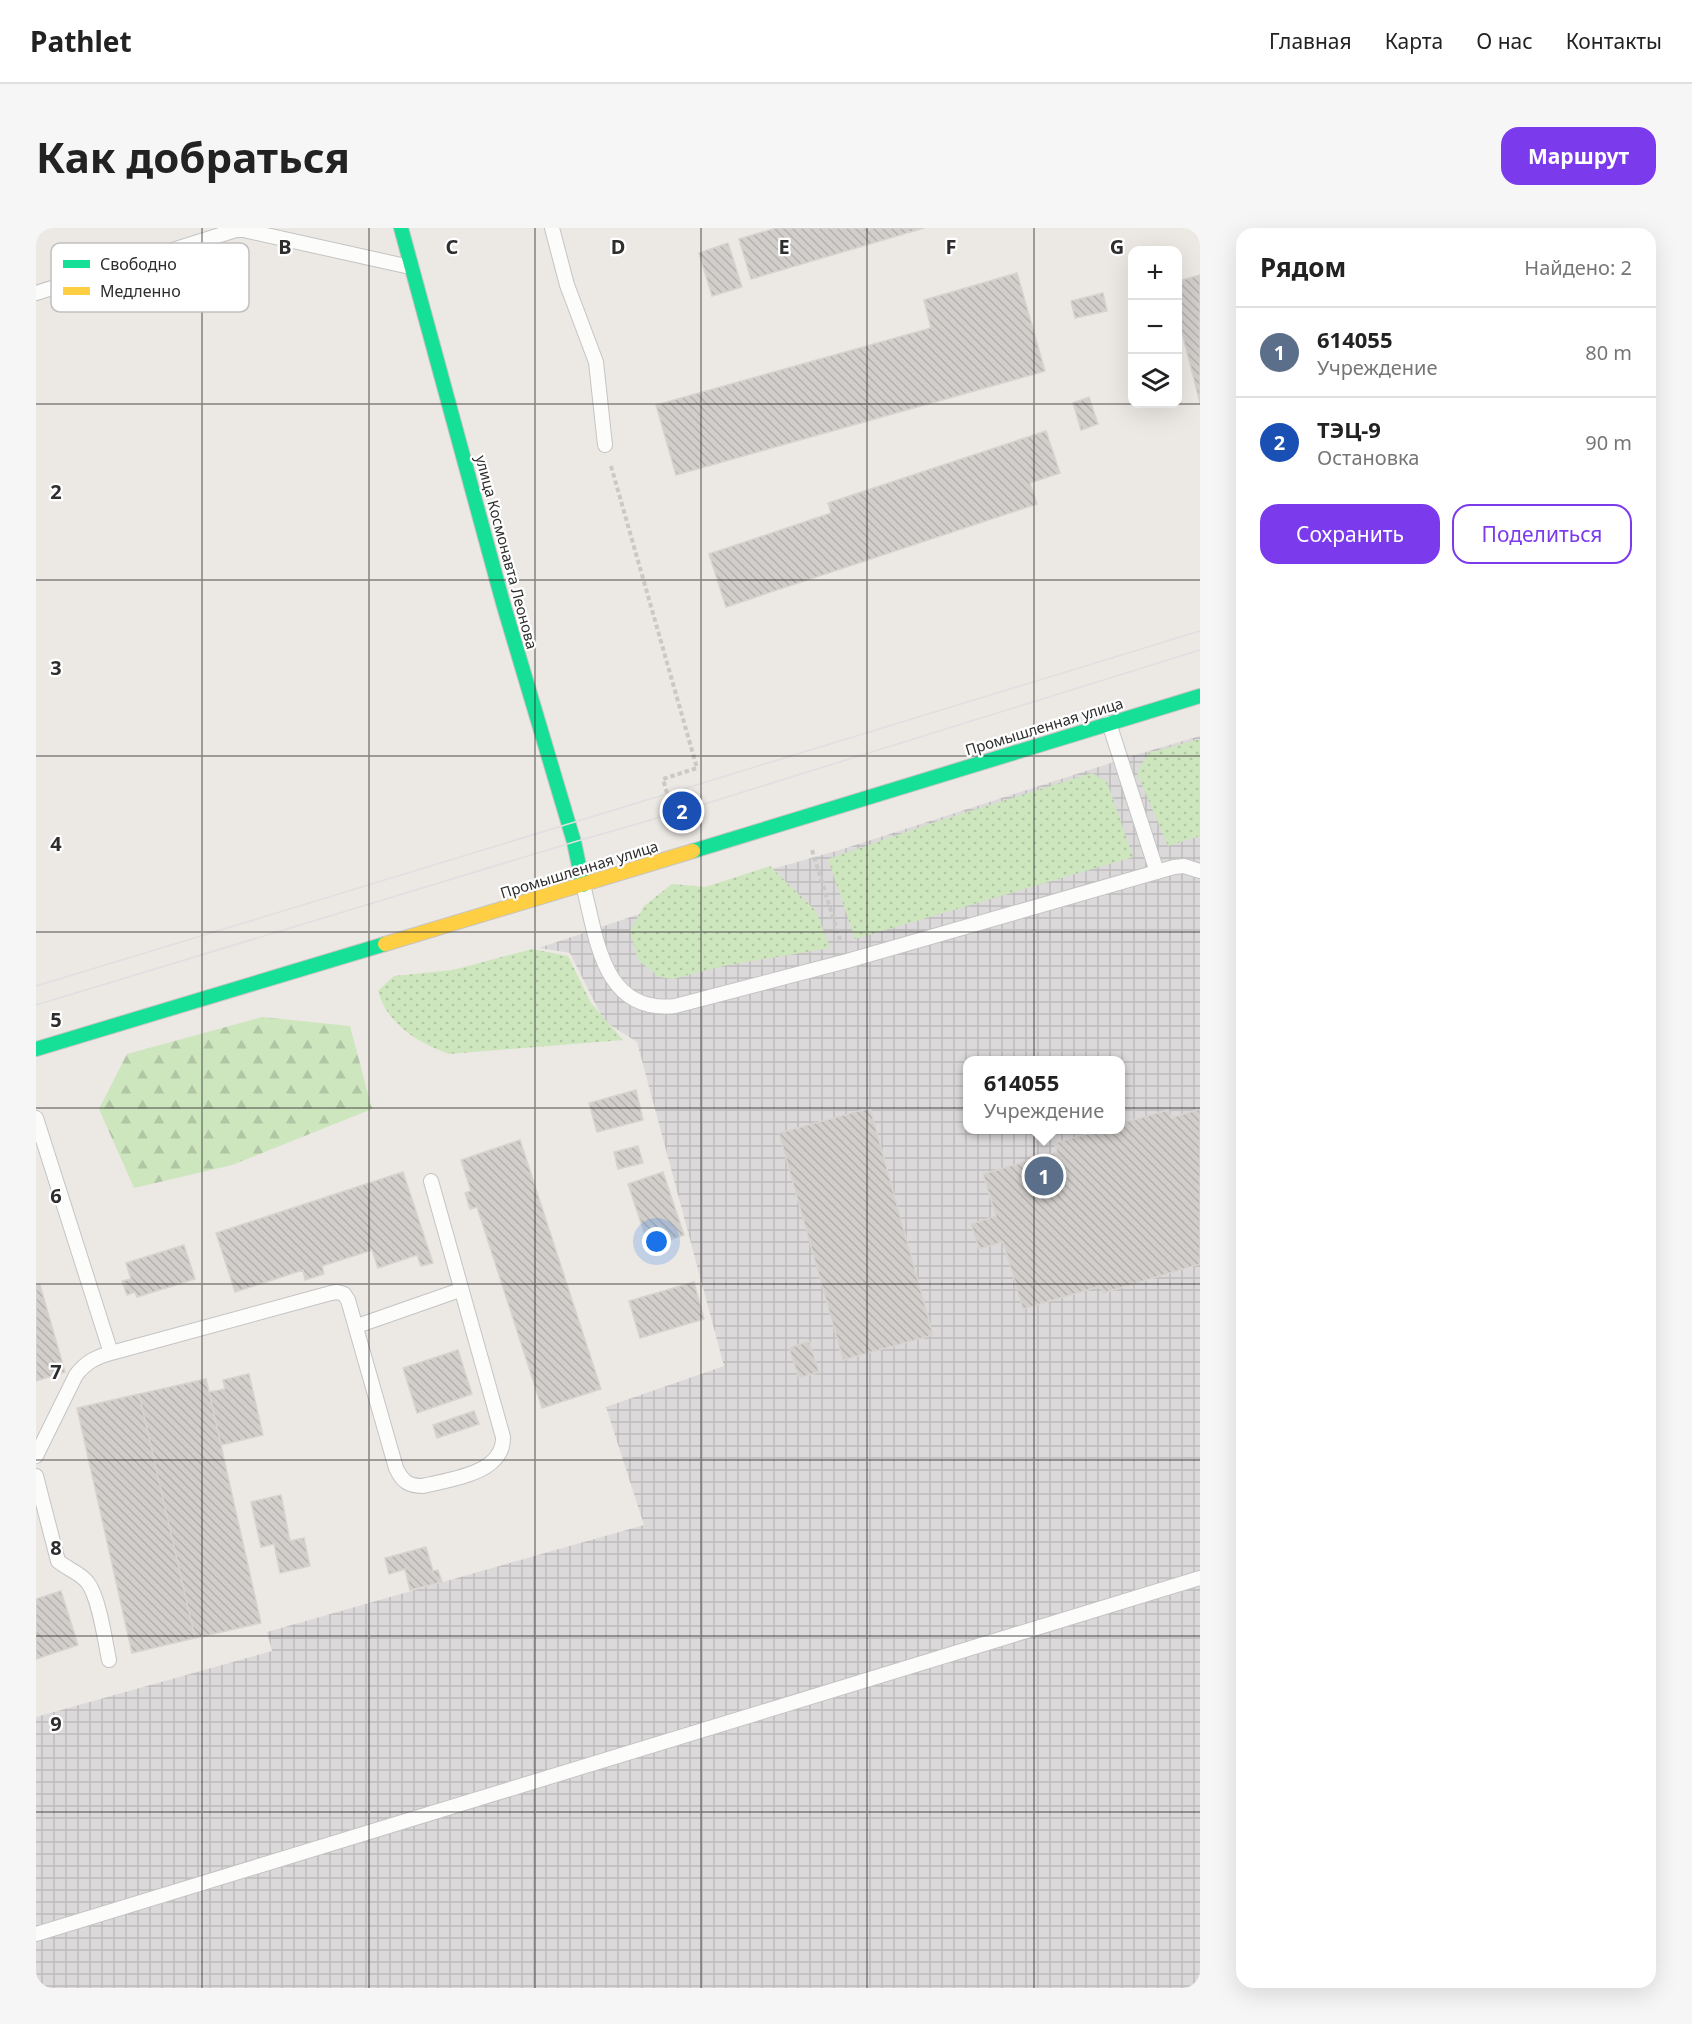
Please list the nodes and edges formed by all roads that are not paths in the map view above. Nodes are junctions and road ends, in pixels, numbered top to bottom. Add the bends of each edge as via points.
1 (401, 228) edge
2 (552, 228) edge
3 (238, 229) edge
4 (194, 243) edge
5 (413, 267) junction
6 (51, 288) edge
7 (36, 293) edge
8 (605, 445) road end
9 (1200, 696) edge
10 (1109, 723) junction
11 (1200, 871) edge
12 (1157, 872) junction
13 (583, 885) junction
14 (36, 1049) edge
15 (36, 1118) edge
16 (431, 1181) dead end
17 (460, 1290) junction
18 (357, 1326) junction
19 (111, 1353) junction
20 (36, 1456) edge
21 (36, 1476) edge
22 (1200, 1578) edge
23 (110, 1660) dead end
24 (36, 1934) edge

1 - 5 street, улица Космонавта Леонова
2 - 8 lane via 567,285 596,362
3 - 4 lane
3 - 5 lane
5 - 13 street, улица Космонавта Леонова
6 - 7 lane
9 - 10 street, Промышленная улица
10 - 12 lane
10 - 13 street, Промышленная улица
11 - 12 lane via 1184,866
12 - 13 lane via 847,960 659,1008 645,1006 627,995 611,977
13 - 14 street, Промышленная улица
15 - 19 lane
16 - 17 lane
17 - 18 lane
17 - 18 lane via 503,1437 499,1455 480,1470 423,1486 400,1478
18 - 19 lane via 348,1300 338,1292
19 - 20 lane via 97,1357 76,1375
21 - 23 lane via 58,1561 89,1584
22 - 24 lane

